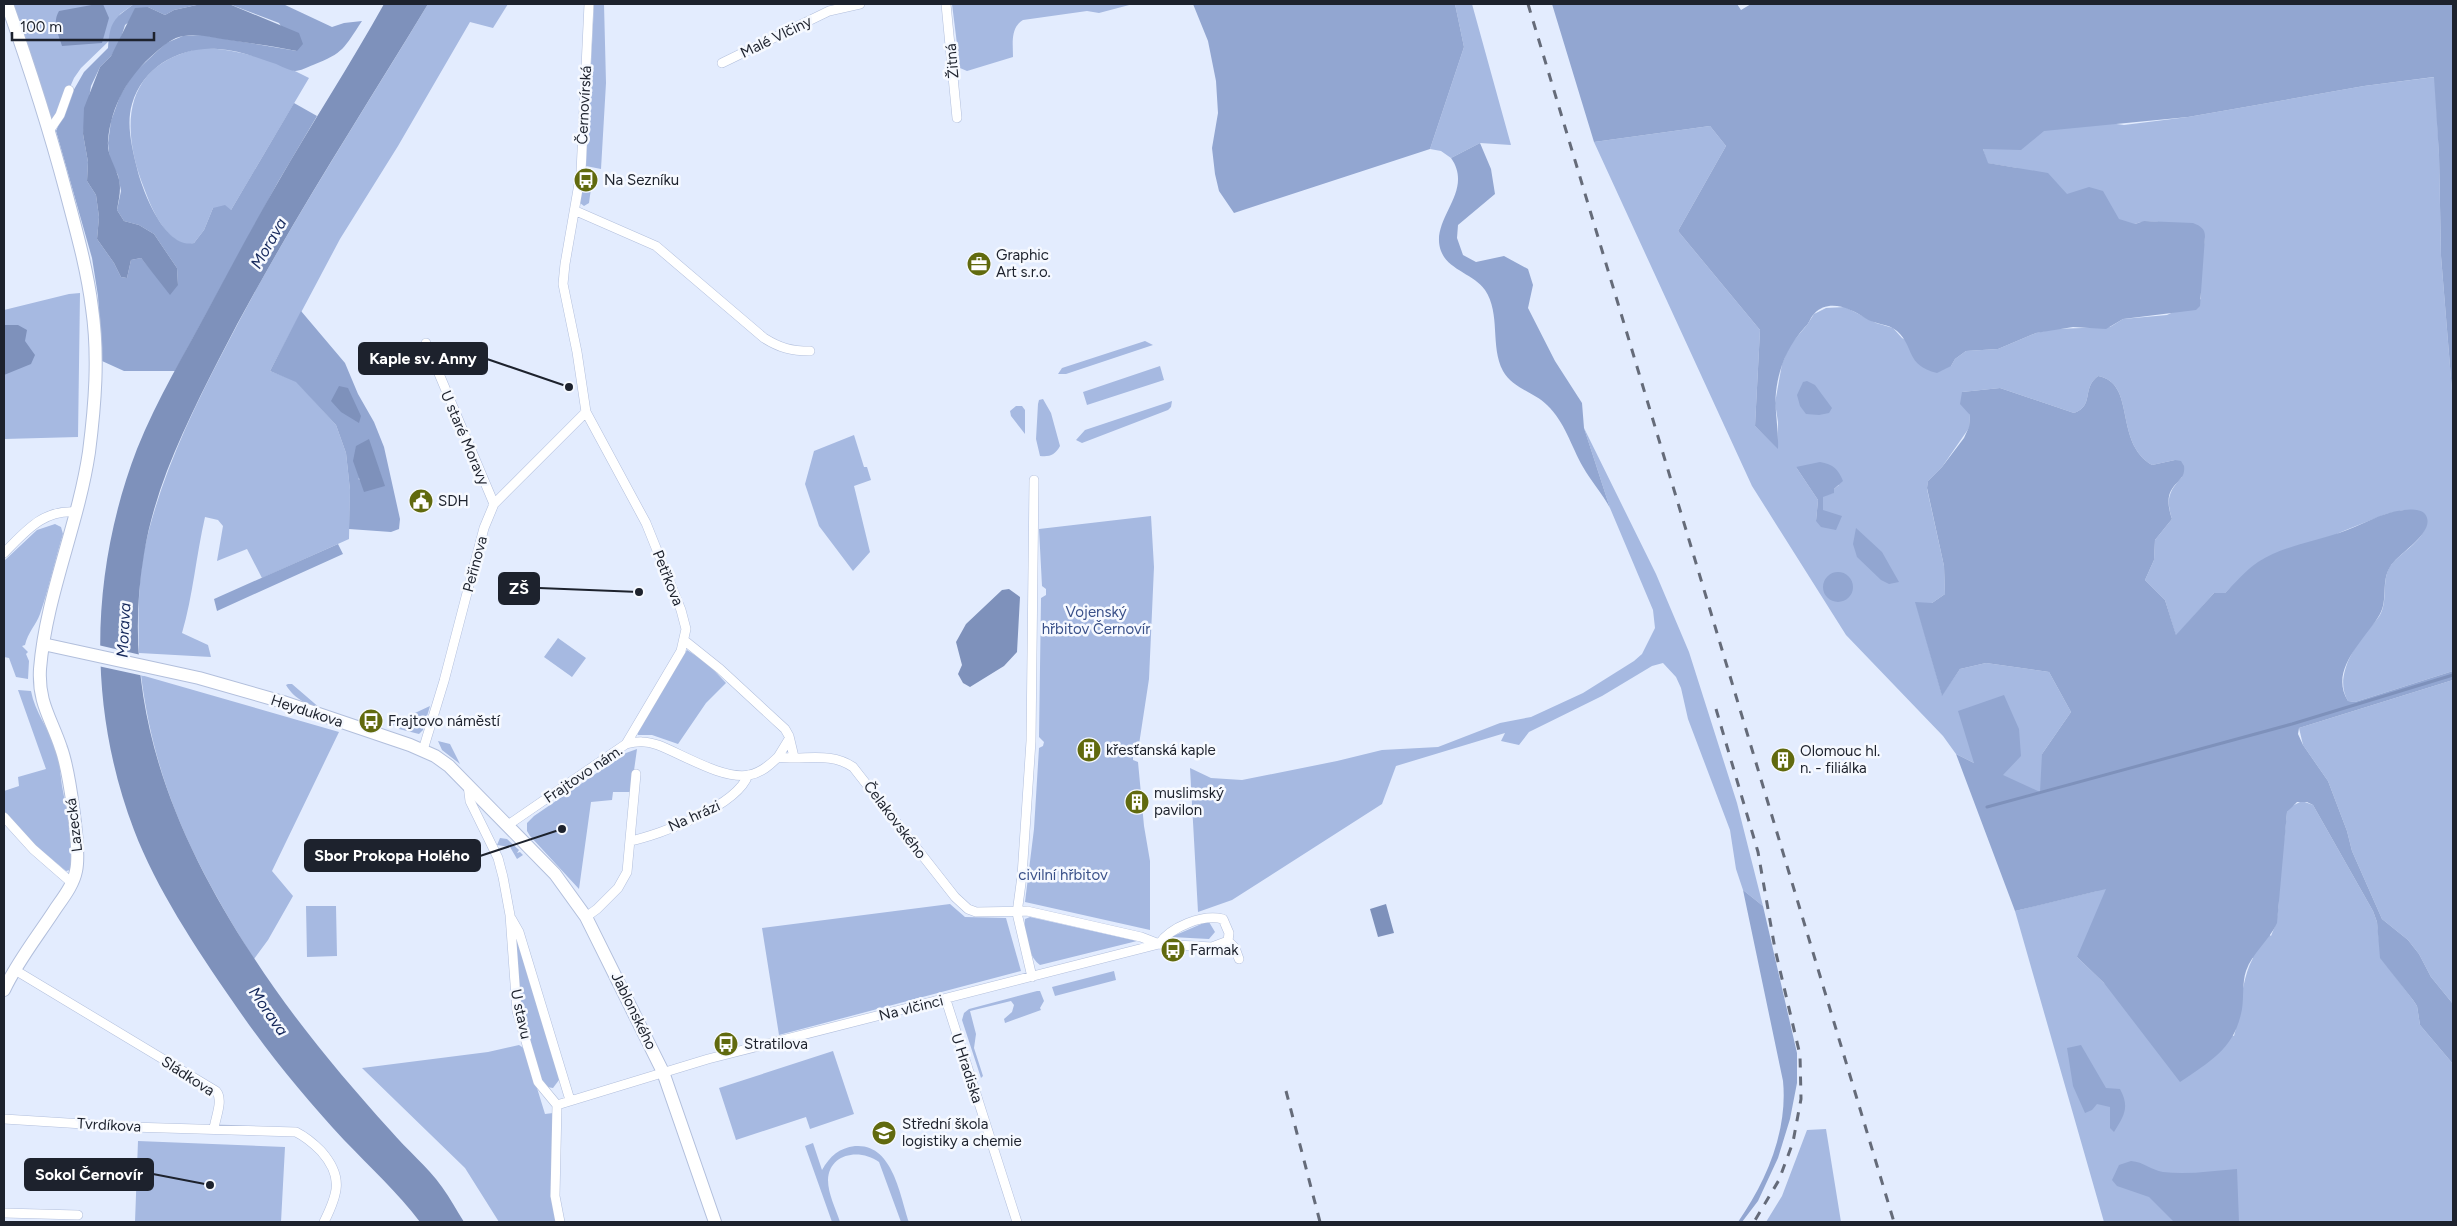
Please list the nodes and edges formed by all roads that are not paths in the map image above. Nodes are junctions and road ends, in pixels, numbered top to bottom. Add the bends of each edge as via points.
1 (7, 4) edge
2 (589, 4) edge
3 (860, 4) edge
4 (946, 4) edge
5 (722, 63) dead end
6 (69, 90) dead end
7 (957, 118) dead end
8 (49, 131) junction
9 (576, 211) junction
10 (426, 343) dead end
11 (810, 352) dead end
12 (586, 412) junction
13 (1034, 480) dead end
14 (494, 504) junction
15 (77, 512) junction
16 (4, 553) edge
17 (685, 641) junction
18 (43, 644) junction
19 (790, 739) junction
20 (626, 744) junction
21 (423, 750) junction
22 (778, 757) junction
23 (794, 757) junction
24 (636, 774) dead end
25 (748, 776) junction
26 (468, 785) junction
27 (4, 817) edge
28 (508, 825) junction
29 (630, 841) junction
30 (72, 883) junction
31 (1017, 913) junction
32 (510, 915) junction
33 (586, 917) junction
34 (1228, 941) junction
35 (1159, 944) junction
36 (1239, 959) dead end
37 (15, 970) junction
38 (1032, 977) junction
39 (4, 990) edge
40 (946, 1000) junction
41 (662, 1072) junction
42 (570, 1100) junction
43 (557, 1105) junction
44 (4, 1119) edge
45 (214, 1129) junction
46 (4, 1213) edge
47 (78, 1215) dead end
48 (324, 1222) edge
49 (560, 1222) edge
50 (715, 1222) edge
51 (1017, 1222) edge

1 - 8 main road, Lazecká
2 - 9 street, Černovírská via 581,172
3 - 5 street, Malé Vlčiny via 829,11
4 - 7 street, Žitná
6 - 8 street via 60,115
8 - 15 main road, Lazecká via 83,258 92,308 96,382 93,454
9 - 11 street via 656,246 776,346 790,352
9 - 12 street, Černovírská via 564,264 563,284
10 - 14 street, U staré Moravy
12 - 14 street, Peřinova
12 - 17 street, Petřkova via 646,523 684,617
13 - 31 street via 1031,741
14 - 21 street, Peřinova via 484,528
15 - 16 street via 43,517
15 - 18 main road, Lazecká
17 - 19 street via 783,726
17 - 20 street
18 - 21 main road, Heydukova via 163,670 283,702
18 - 30 main road, Lazecká via 40,696 63,752 77,842 77,864
19 - 22 street
19 - 23 street
20 - 25 street, Frajtovo nám. via 647,742 723,773
20 - 28 street, Frajtovo nám.
21 - 26 main road, Heydukova via 444,762
22 - 23 street, Čelakovského
22 - 25 street via 766,768
23 - 31 street, Čelakovského via 830,757 853,766 959,902 976,912
24 - 29 street, Frajtovo nám.
25 - 29 street, Na hrázi via 742,786 711,811
26 - 28 main road, Heydukova
26 - 32 street, U stavu via 470,801 498,858
27 - 30 street via 50,866
28 - 33 main road, Jablonského via 561,880
29 - 33 street, Frajtovo nám. via 624,880 604,903
30 - 37 main road, Lazecká
31 - 35 street, Čelakovského via 1027,911
31 - 38 street
32 - 42 street, U stavu
32 - 43 street, U stavu via 515,1004 538,1082
33 - 41 main road, Jablonského
34 - 35 street, Na vlčinci via 1212,947
34 - 35 street, Na vlčinci via 1229,933 1223,919 1213,916 1166,935
34 - 36 street
35 - 38 street, Na vlčinci
37 - 39 main road, Lazecká
37 - 45 street, Sládkova via 216,1090 220,1102
38 - 40 street, Na vlčinci
40 - 41 street, Na vlčinci
40 - 51 street, U Hradiska
41 - 42 street
41 - 50 main road, Jablonského
42 - 43 street
43 - 49 street via 554,1196
44 - 45 street, Tvrdíkova
45 - 48 street via 296,1132 313,1143 330,1162 336,1184 333,1204
46 - 47 street

